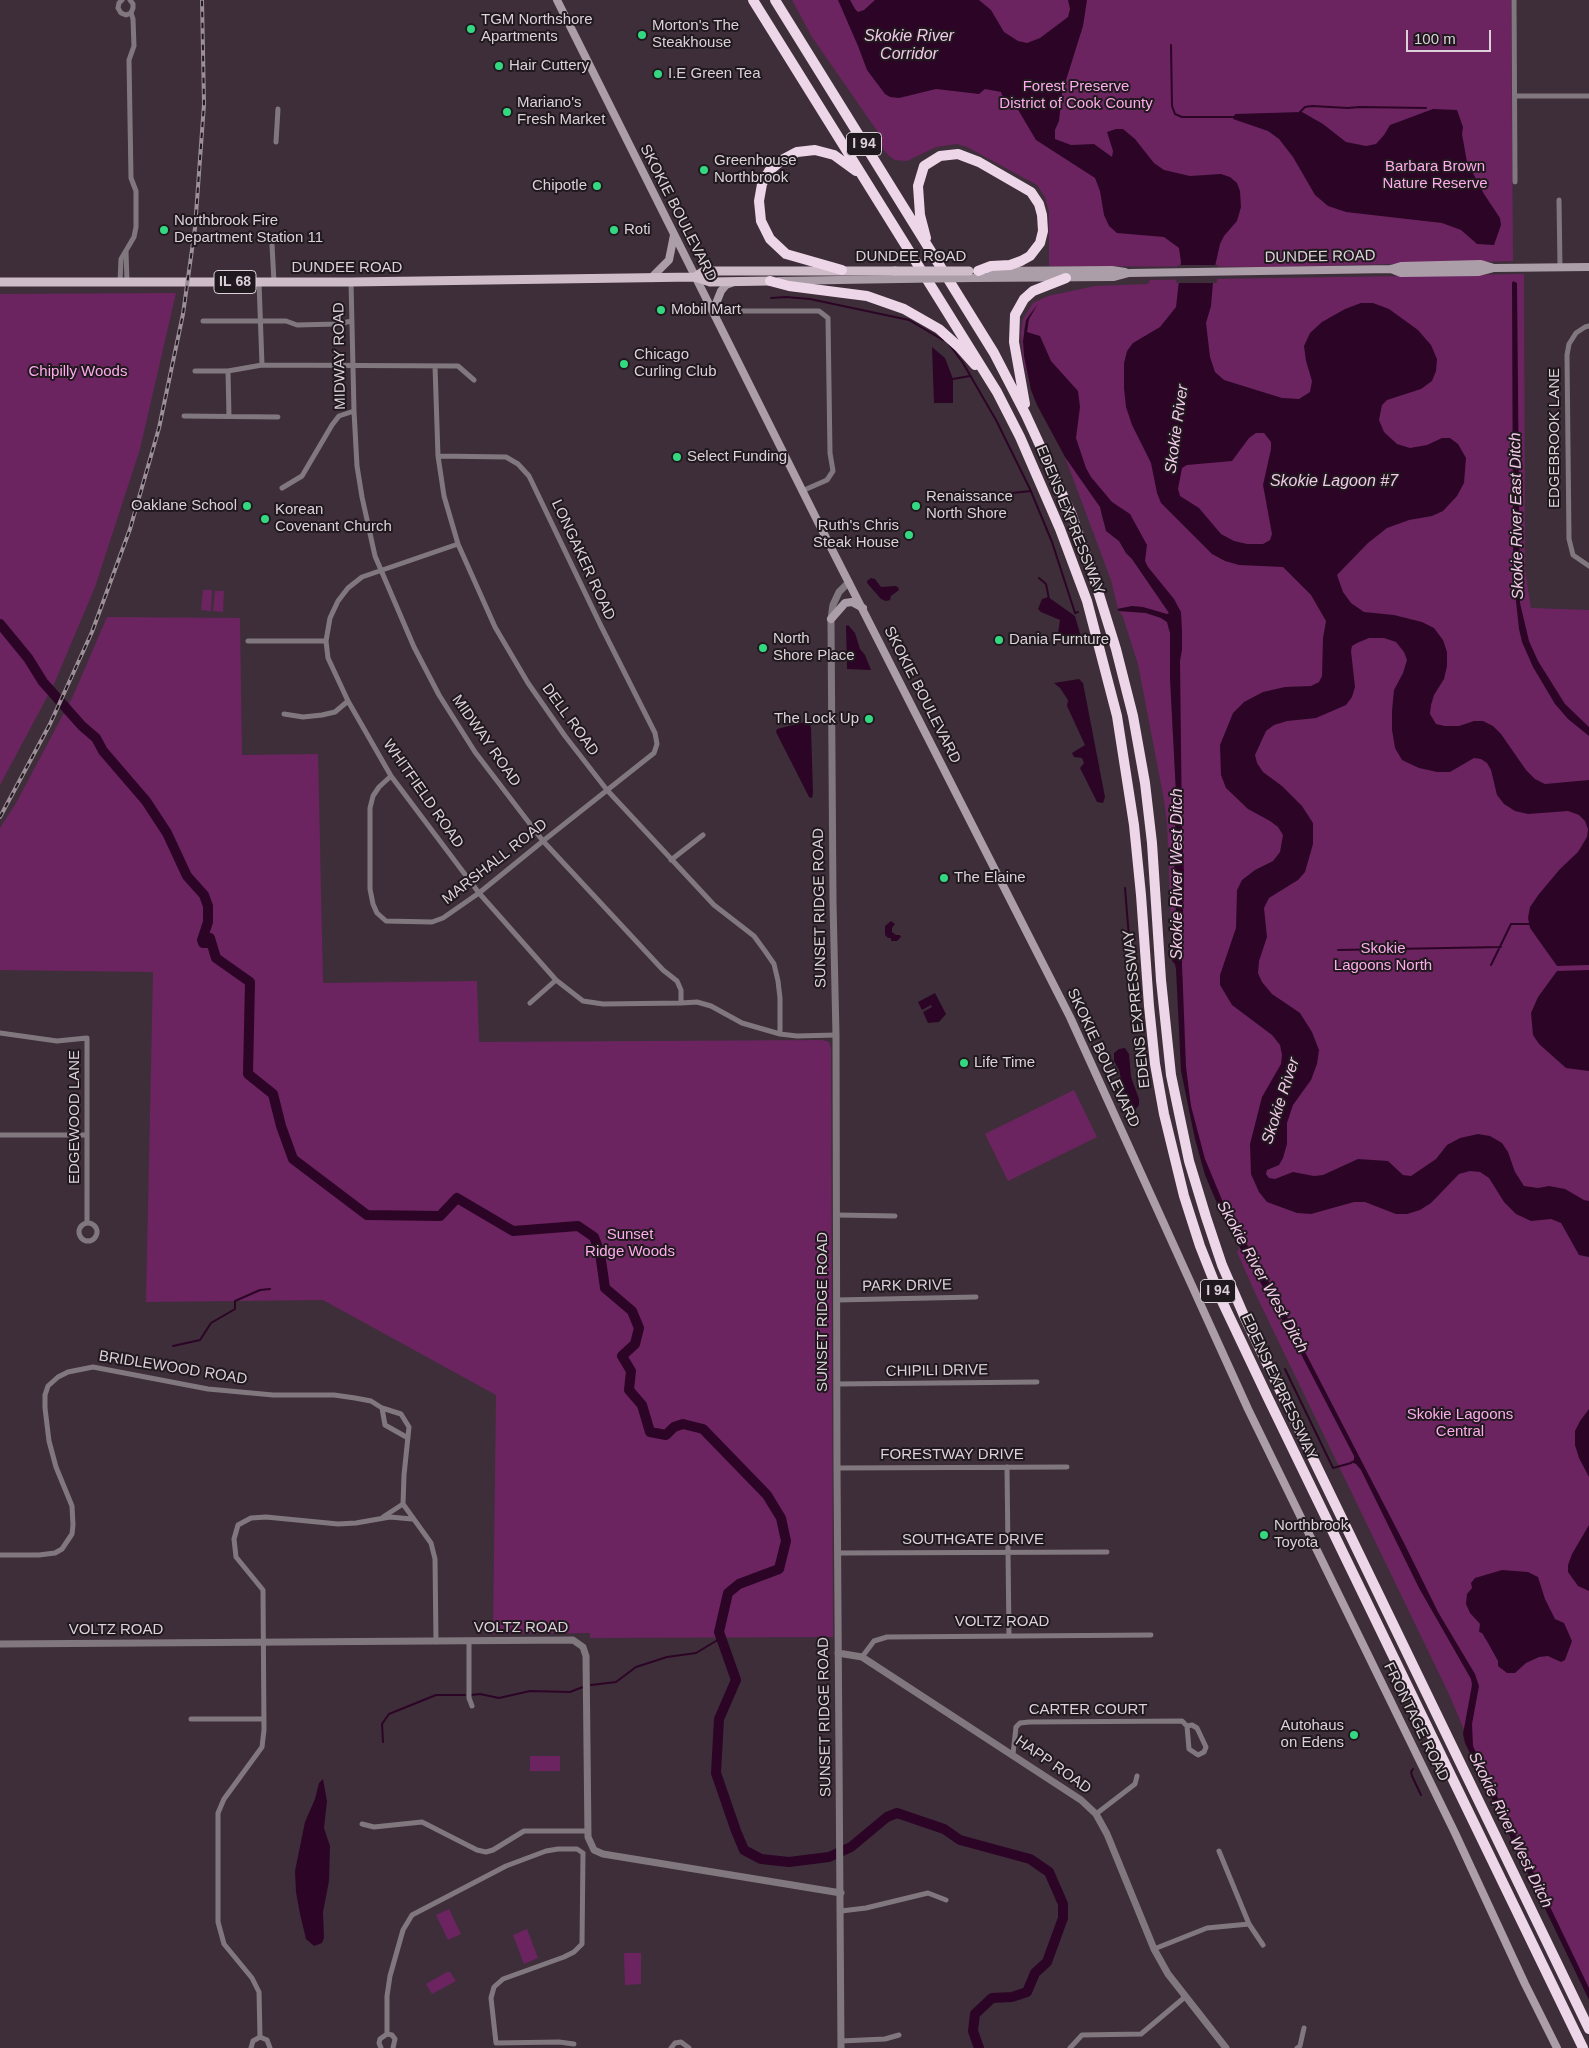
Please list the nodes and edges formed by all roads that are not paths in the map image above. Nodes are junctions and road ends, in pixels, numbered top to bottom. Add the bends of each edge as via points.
1 (122, 0) edge
2 (130, 0) edge
3 (557, 0) edge
4 (753, 0) edge
5 (775, 0) edge
6 (783, 0) edge
7 (1514, 0) edge
8 (131, 13) junction
9 (801, 42) junction
10 (1515, 96) junction
11 (1589, 96) edge
12 (278, 110) dead end
13 (276, 142) dead end
14 (866, 181) junction
15 (1515, 182) dead end
16 (1559, 200) dead end
17 (674, 235) junction
18 (272, 244) dead end
19 (928, 246) junction
20 (1560, 267) junction
21 (1589, 267) edge
22 (842, 270) junction
23 (973, 273) junction
24 (1129, 273) junction
25 (898, 275) junction
26 (695, 277) junction
27 (651, 278) junction
28 (1066, 278) junction
29 (736, 281) junction
30 (770, 281) junction
31 (0, 282) edge
32 (124, 282) junction
33 (259, 282) junction
34 (274, 282) junction
35 (351, 282) junction
36 (713, 311) junction
37 (203, 321) dead end
38 (261, 321) junction
39 (352, 321) junction
40 (1589, 326) edge
41 (262, 365) junction
42 (353, 366) junction
43 (435, 366) junction
44 (195, 371) dead end
45 (228, 371) junction
46 (474, 380) dead end
47 (997, 392) junction
48 (354, 411) junction
49 (1026, 415) junction
50 (184, 416) dead end
51 (229, 416) junction
52 (278, 417) dead end
53 (438, 456) junction
54 (282, 488) dead end
55 (802, 491) junction
56 (458, 544) junction
57 (1589, 566) edge
58 (381, 570) junction
59 (849, 582) junction
60 (863, 608) junction
61 (831, 619) junction
62 (248, 640) dead end
63 (326, 641) junction
64 (348, 701) junction
65 (284, 714) dead end
66 (657, 744) joint
67 (391, 776) junction
68 (607, 790) junction
69 (703, 835) dead end
70 (543, 841) junction
71 (671, 860) junction
72 (479, 893) junction
73 (556, 980) junction
74 (530, 1003) dead end
75 (681, 1003) junction
76 (0, 1033) edge
77 (780, 1034) junction
78 (836, 1035) junction
79 (0, 1135) edge
80 (87, 1135) junction
81 (837, 1215) junction
82 (896, 1216) dead end
83 (88, 1223) dead end
84 (976, 1297) dead end
85 (837, 1300) junction
86 (1037, 1382) dead end
87 (837, 1384) junction
88 (382, 1408) junction
89 (1248, 1409) joint
90 (408, 1438) junction
91 (1067, 1466) dead end
92 (1007, 1467) junction
93 (837, 1468) junction
94 (403, 1504) junction
95 (382, 1518) junction
96 (412, 1519) junction
97 (1008, 1552) junction
98 (1107, 1552) dead end
99 (838, 1553) junction
100 (0, 1555) edge
101 (1151, 1635) dead end
102 (1009, 1636) junction
103 (436, 1642) junction
104 (469, 1642) junction
105 (0, 1644) edge
106 (264, 1644) junction
107 (838, 1653) junction
108 (862, 1657) junction
109 (472, 1706) dead end
110 (191, 1719) dead end
111 (264, 1719) junction
112 (1187, 1726) junction
113 (1013, 1754) junction
114 (1138, 1776) dead end
115 (1096, 1814) junction
116 (362, 1824) dead end
117 (588, 1831) junction
118 (593, 1847) junction
119 (1219, 1851) dead end
120 (584, 1853) junction
121 (841, 1893) junction
122 (946, 1900) dead end
123 (841, 1911) junction
124 (1249, 1924) junction
125 (1263, 1945) dead end
126 (1154, 1949) junction
127 (1185, 1997) junction
128 (1304, 2028) dead end
129 (1589, 2028) edge
130 (387, 2034) junction
131 (899, 2035) dead end
132 (260, 2037) junction
133 (574, 2044) dead end
134 (841, 2044) edge
135 (251, 2048) edge
136 (270, 2048) edge
137 (381, 2048) edge
138 (394, 2048) edge
139 (670, 2048) edge
140 (688, 2048) edge
141 (1070, 2048) edge
142 (1226, 2048) edge
143 (1297, 2048) edge
144 (1557, 2048) edge
145 (1582, 2048) edge

1 - 8 street via 119,11
2 - 8 street via 134,6
3 - 17 main road, SKOKIE BOULEVARD
4 - 14 highway, EDENS EXPRESSWAY / I 94
5 - 9 highway
6 - 9 highway, I 94
7 - 10 street
8 - 32 street via 134,46 129,60 130,178 136,191 136,227 121,260
9 - 19 highway, EDENS EXPRESSWAY / I 94
10 - 11 street
10 - 15 street
12 - 13 street
14 - 22 highway via 849,164 834,155 815,150 797,152 782,160 769,171 762,184 759,201 761,221 770,239 786,254
14 - 47 highway, EDENS EXPRESSWAY / I 94
16 - 20 street
17 - 26 main road, SKOKIE BOULEVARD
17 - 27 main road via 669,260
18 - 34 street
19 - 23 highway via 920,215 918,186 924,166 940,156 958,154 979,162 1031,192 1042,215 1040,243 1030,256 1010,266 991,266
19 - 49 highway, EDENS EXPRESSWAY / I 94 via 994,353
20 - 21 main road, DUNDEE ROAD
20 - 24 main road, DUNDEE ROAD via 1494,268 1479,272
22 - 25 main road, DUNDEE ROAD / IL 68
22 - 26 main road, DUNDEE ROAD / IL 68 via 704,271
23 - 24 main road, DUNDEE ROAD via 1112,270
23 - 25 main road, DUNDEE ROAD / IL 68, bridge
23 - 28 main road, DUNDEE ROAD
24 - 28 main road, DUNDEE ROAD via 1114,277
25 - 30 main road, DUNDEE ROAD
26 - 27 main road, DUNDEE ROAD / IL 68
26 - 29 main road, DUNDEE ROAD / IL 68 via 710,282
26 - 36 main road, SKOKIE BOULEVARD
27 - 35 main road, DUNDEE ROAD / IL 68
28 - 49 highway via 1033,291 1015,315 1014,342
29 - 30 main road, DUNDEE ROAD / IL 68
29 - 36 main road via 726,285
30 - 47 highway via 867,296 904,310 939,329 959,347
31 - 32 main road, DUNDEE ROAD / IL 68
32 - 33 main road, DUNDEE ROAD / IL 68
33 - 34 main road, DUNDEE ROAD / IL 68
33 - 38 street
34 - 35 main road, DUNDEE ROAD / IL 68
35 - 39 street, MIDWAY ROAD
36 - 55 main road, SKOKIE BOULEVARD
36 - 55 street via 819,311 828,318 833,471 827,480
37 - 38 street
38 - 39 street via 286,321 297,325
38 - 41 street
39 - 42 street, MIDWAY ROAD
40 - 57 street, EDGEBROOK LANE via 1576,333 1567,349 1568,539 1570,550
41 - 42 street
41 - 45 street
42 - 43 street
42 - 48 street, MIDWAY ROAD
43 - 46 street via 458,366
43 - 53 street, DELL ROAD
44 - 45 street
45 - 51 street
47 - 145 highway, EDENS EXPRESSWAY / I 94 via 1064,538 1087,601 1113,698 1134,825 1155,1064 1184,1196 1200,1246 1268,1398
48 - 54 street via 339,416 302,476
48 - 58 street, MIDWAY ROAD via 362,497
49 - 129 highway, EDENS EXPRESSWAY / I 94 via 1071,513 1116,649 1133,716 1152,843 1171,1075 1189,1162 1214,1241 1245,1318
50 - 51 street
51 - 52 street
53 - 56 street, DELL ROAD via 444,496
53 - 66 street, LONGAKER ROAD via 506,457 529,476 655,733
55 - 59 main road, SKOKIE BOULEVARD
56 - 58 street, WHITFIELD ROAD
56 - 68 street, DELL ROAD via 495,627 528,684
58 - 63 street, WHITFIELD ROAD via 362,577 348,588 330,618
58 - 70 street, MIDWAY ROAD via 439,695 475,752
59 - 60 main road, SKOKIE BOULEVARD
59 - 61 street, SUNSET RIDGE ROAD via 839,592
60 - 61 main road via 852,602 845,603
60 - 89 main road, SKOKIE BOULEVARD via 1070,1016
61 - 78 street, SUNSET RIDGE ROAD
62 - 63 street
63 - 64 street, WHITFIELD ROAD via 328,658
64 - 65 street via 336,712 322,715
64 - 67 street, WHITFIELD ROAD
66 - 68 street, MARSHALL ROAD via 654,753
67 - 72 street, WHITFIELD ROAD
67 - 72 street, MARSHALL ROAD via 373,796 370,808 370,888 377,914 386,921 432,922
68 - 70 street, MARSHALL ROAD
68 - 71 street, DELL ROAD
69 - 71 street
70 - 72 street, MARSHALL ROAD
70 - 75 street, MIDWAY ROAD via 663,970 677,981
71 - 77 street, DELL ROAD via 714,905 754,936 774,964 780,998
72 - 73 street, WHITFIELD ROAD
73 - 74 street
73 - 75 street, WHITFIELD ROAD via 583,1001 603,1004
75 - 77 street via 697,1002 711,1006 742,1022
76 - 80 street, EDGEWOOD LANE via 51,1040 87,1038
77 - 78 street
78 - 81 street, SUNSET RIDGE ROAD
79 - 80 street
80 - 83 street, EDGEWOOD LANE
81 - 82 street
81 - 85 street, SUNSET RIDGE ROAD
84 - 85 street, PARK DRIVE
85 - 87 street, SUNSET RIDGE ROAD
86 - 87 street, CHIPILI DRIVE
87 - 93 street, SUNSET RIDGE ROAD
88 - 90 street via 385,1425
88 - 90 street, BRIDLEWOOD ROAD via 401,1414 409,1427
88 - 100 street, BRIDLEWOOD ROAD via 371,1402 334,1395 273,1395 210,1389 93,1367 68,1372 48,1386 45,1408 56,1467 72,1506 72,1534 62,1549 55,1553
89 - 144 main road, FRONTAGE ROAD
90 - 94 street, BRIDLEWOOD ROAD
91 - 92 street, FORESTWAY DRIVE
92 - 93 street, FORESTWAY DRIVE
92 - 97 street
93 - 99 street, SUNSET RIDGE ROAD
94 - 95 street
94 - 96 street
95 - 96 street
95 - 106 street via 338,1524 266,1517 251,1518 238,1525 234,1539 236,1557 263,1590
96 - 103 street via 431,1544 435,1559
97 - 98 street, SOUTHGATE DRIVE
97 - 99 street, SOUTHGATE DRIVE
97 - 102 street
99 - 107 street, SUNSET RIDGE ROAD
101 - 102 street, VOLTZ ROAD
102 - 108 street, VOLTZ ROAD via 887,1637 874,1642
103 - 104 street, VOLTZ ROAD
103 - 106 street, VOLTZ ROAD
104 - 109 street via 469,1698
104 - 117 street, VOLTZ ROAD via 573,1640 583,1647 586,1656
105 - 106 street, VOLTZ ROAD
106 - 111 street
107 - 108 street, HAPP ROAD
107 - 121 street, SUNSET RIDGE ROAD
108 - 113 street, HAPP ROAD
110 - 111 street
111 - 132 street via 262,1747 224,1799 216,1829 220,1936 259,1992
112 - 112 street via 1197,1728 1206,1747 1204,1752 1198,1755 1188,1750
112 - 113 street, CARTER COURT via 1182,1722 1020,1723 1014,1731
113 - 115 street, HAPP ROAD via 1070,1791
114 - 115 street via 1135,1784
115 - 126 street, HAPP ROAD
116 - 117 street via 374,1827 422,1822 486,1852 524,1830
117 - 118 street, VOLTZ ROAD
118 - 120 street
118 - 121 street via 603,1854
119 - 124 street
120 - 130 street via 577,1849 546,1851 506,1866 412,1915 403,1930 390,1976
120 - 133 street via 582,1944 564,1957 503,1979 494,1987 491,1998 496,2043
121 - 123 street, SUNSET RIDGE ROAD
122 - 123 street via 928,1893
123 - 134 street, SUNSET RIDGE ROAD
124 - 125 street
124 - 126 street via 1207,1928
126 - 127 street, HAPP ROAD
127 - 141 street via 1141,2034 1082,2035
127 - 142 street, HAPP ROAD
128 - 143 street
130 - 137 street via 380,2039
130 - 138 street via 395,2040
131 - 134 street
132 - 135 street via 253,2041
132 - 136 street via 267,2040
139 - 140 street via 680,2042

